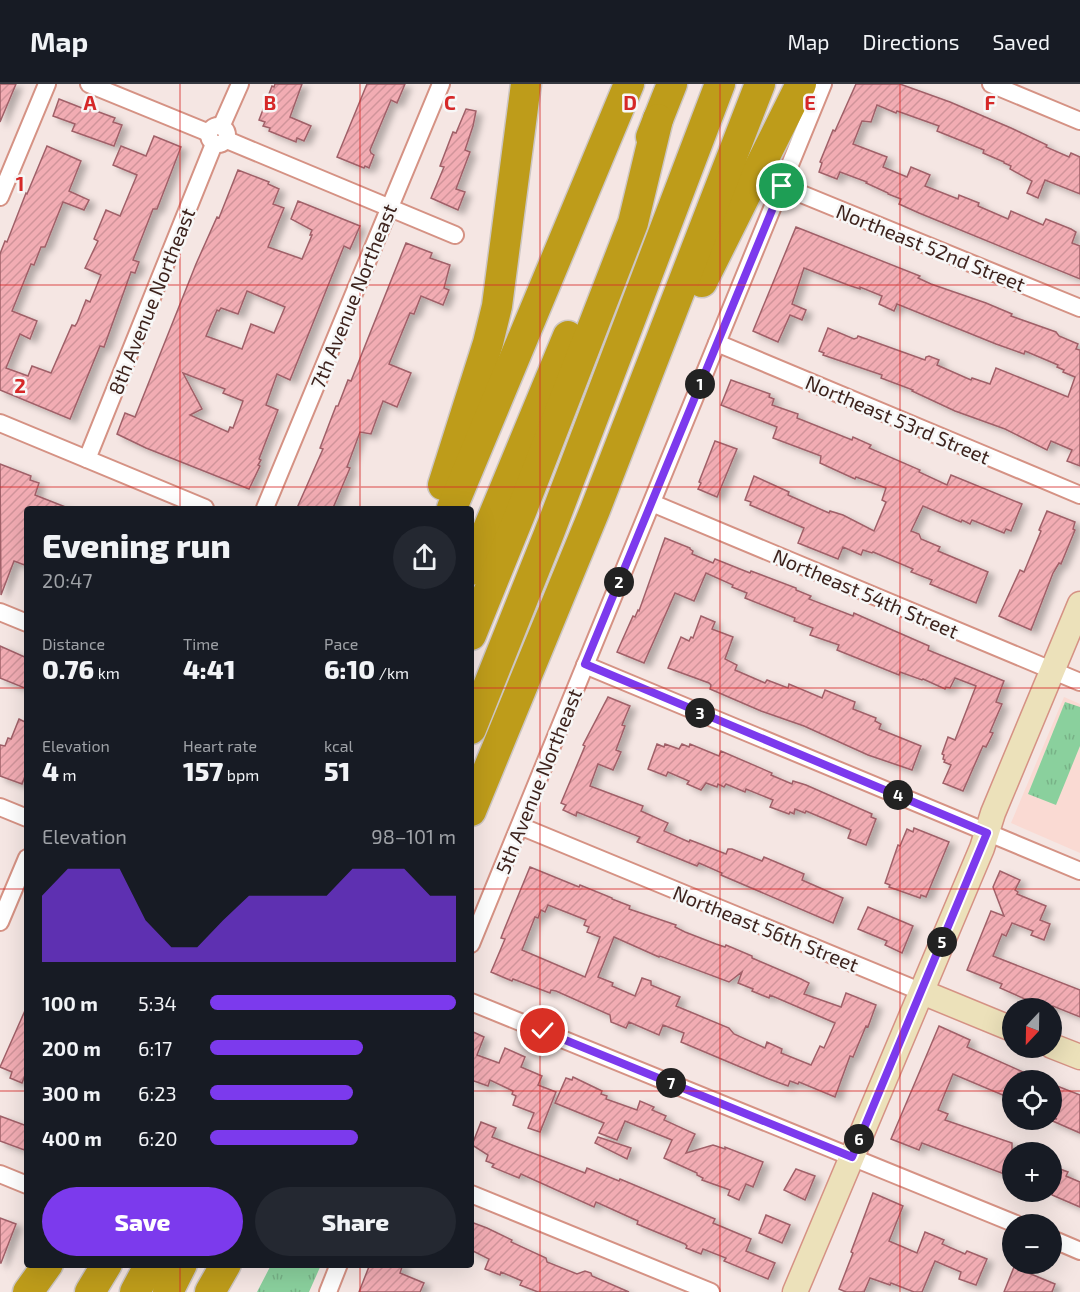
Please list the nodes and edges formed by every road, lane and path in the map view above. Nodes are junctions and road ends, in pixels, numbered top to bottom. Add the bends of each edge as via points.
1 (47, 84) edge
2 (89, 84) edge
3 (240, 84) edge
4 (441, 84) edge
5 (526, 84) edge
6 (629, 84) edge
7 (672, 84) edge
8 (720, 84) edge
9 (760, 84) edge
10 (801, 84) edge
11 (824, 84) edge
12 (991, 84) edge
13 (658, 119) junction
14 (1080, 121) edge
15 (218, 136) junction
16 (782, 186) junction
17 (0, 197) edge
18 (390, 207) junction
19 (455, 235) dead end
20 (1080, 308) edge
21 (717, 343) junction
22 (0, 423) edge
23 (87, 459) junction
24 (1080, 495) edge
25 (170, 502) edge
26 (652, 503) junction
27 (193, 506) edge
28 (266, 506) edge
29 (437, 506) edge
30 (453, 506) edge
31 (595, 510) junction
32 (548, 536) junction
33 (474, 563) edge
34 (1080, 603) edge
35 (0, 612) edge
36 (24, 622) edge
37 (474, 628) edge
38 (585, 664) junction
39 (474, 666) edge
40 (1052, 670) junction
41 (1080, 682) edge
42 (474, 721) edge
43 (474, 804) edge
44 (0, 807) edge
45 (24, 817) edge
46 (520, 826) junction
47 (987, 833) junction
48 (24, 865) edge
49 (1080, 871) edge
50 (0, 922) edge
51 (474, 937) edge
52 (922, 992) junction
53 (474, 1003) edge
54 (1002, 1025) edge
55 (1062, 1050) edge
56 (1080, 1057) edge
57 (852, 1157) junction
58 (0, 1174) edge
59 (24, 1184) edge
60 (474, 1195) edge
61 (1002, 1218) edge
62 (1062, 1243) edge
63 (1080, 1251) edge
64 (45, 1268) edge
65 (105, 1268) edge
66 (148, 1268) edge
67 (180, 1268) edge
68 (224, 1268) edge
69 (337, 1268) edge
70 (28, 1292) edge
71 (90, 1292) edge
72 (135, 1292) edge
73 (168, 1292) edge
74 (210, 1292) edge
75 (328, 1292) edge
76 (711, 1292) edge
77 (795, 1292) edge

1 - 17 street
2 - 15 street
3 - 15 street, 8th Avenue Northeast
4 - 18 street, 7th Avenue Northeast
5 - 29 highway via 496,306
6 - 30 highway
7 - 13 highway
8 - 32 highway
9 - 31 highway
10 - 31 highway via 657,371
11 - 16 street, 5th Avenue Northeast
12 - 14 street
13 - 33 highway
13 - 37 highway via 633,223
15 - 18 street
15 - 23 street, 8th Avenue Northeast
16 - 20 street, Northeast 52nd Street
16 - 21 street, 5th Avenue Northeast
18 - 19 street
18 - 28 street, 7th Avenue Northeast
21 - 24 street, Northeast 53rd Street
21 - 26 street, 5th Avenue Northeast
22 - 23 street
23 - 25 street
25 - 27 street
26 - 38 street, 5th Avenue Northeast
26 - 40 street, Northeast 54th Street
31 - 43 highway
32 - 39 highway via 518,571
32 - 42 highway
34 - 40 street
35 - 36 street
38 - 46 street, 5th Avenue Northeast
38 - 47 street
40 - 41 street, Northeast 54th Street
40 - 47 street
44 - 45 street
46 - 51 street, 5th Avenue Northeast
46 - 52 street, Northeast 56th Street
47 - 49 street
47 - 52 street
48 - 50 street
52 - 54 street, Northeast 56th Street
52 - 57 street
53 - 57 street
55 - 56 street
57 - 61 street
57 - 77 street
58 - 59 street
60 - 76 street
62 - 63 street
64 - 70 highway
65 - 71 highway
66 - 72 highway
67 - 73 highway
68 - 74 highway
69 - 75 street

